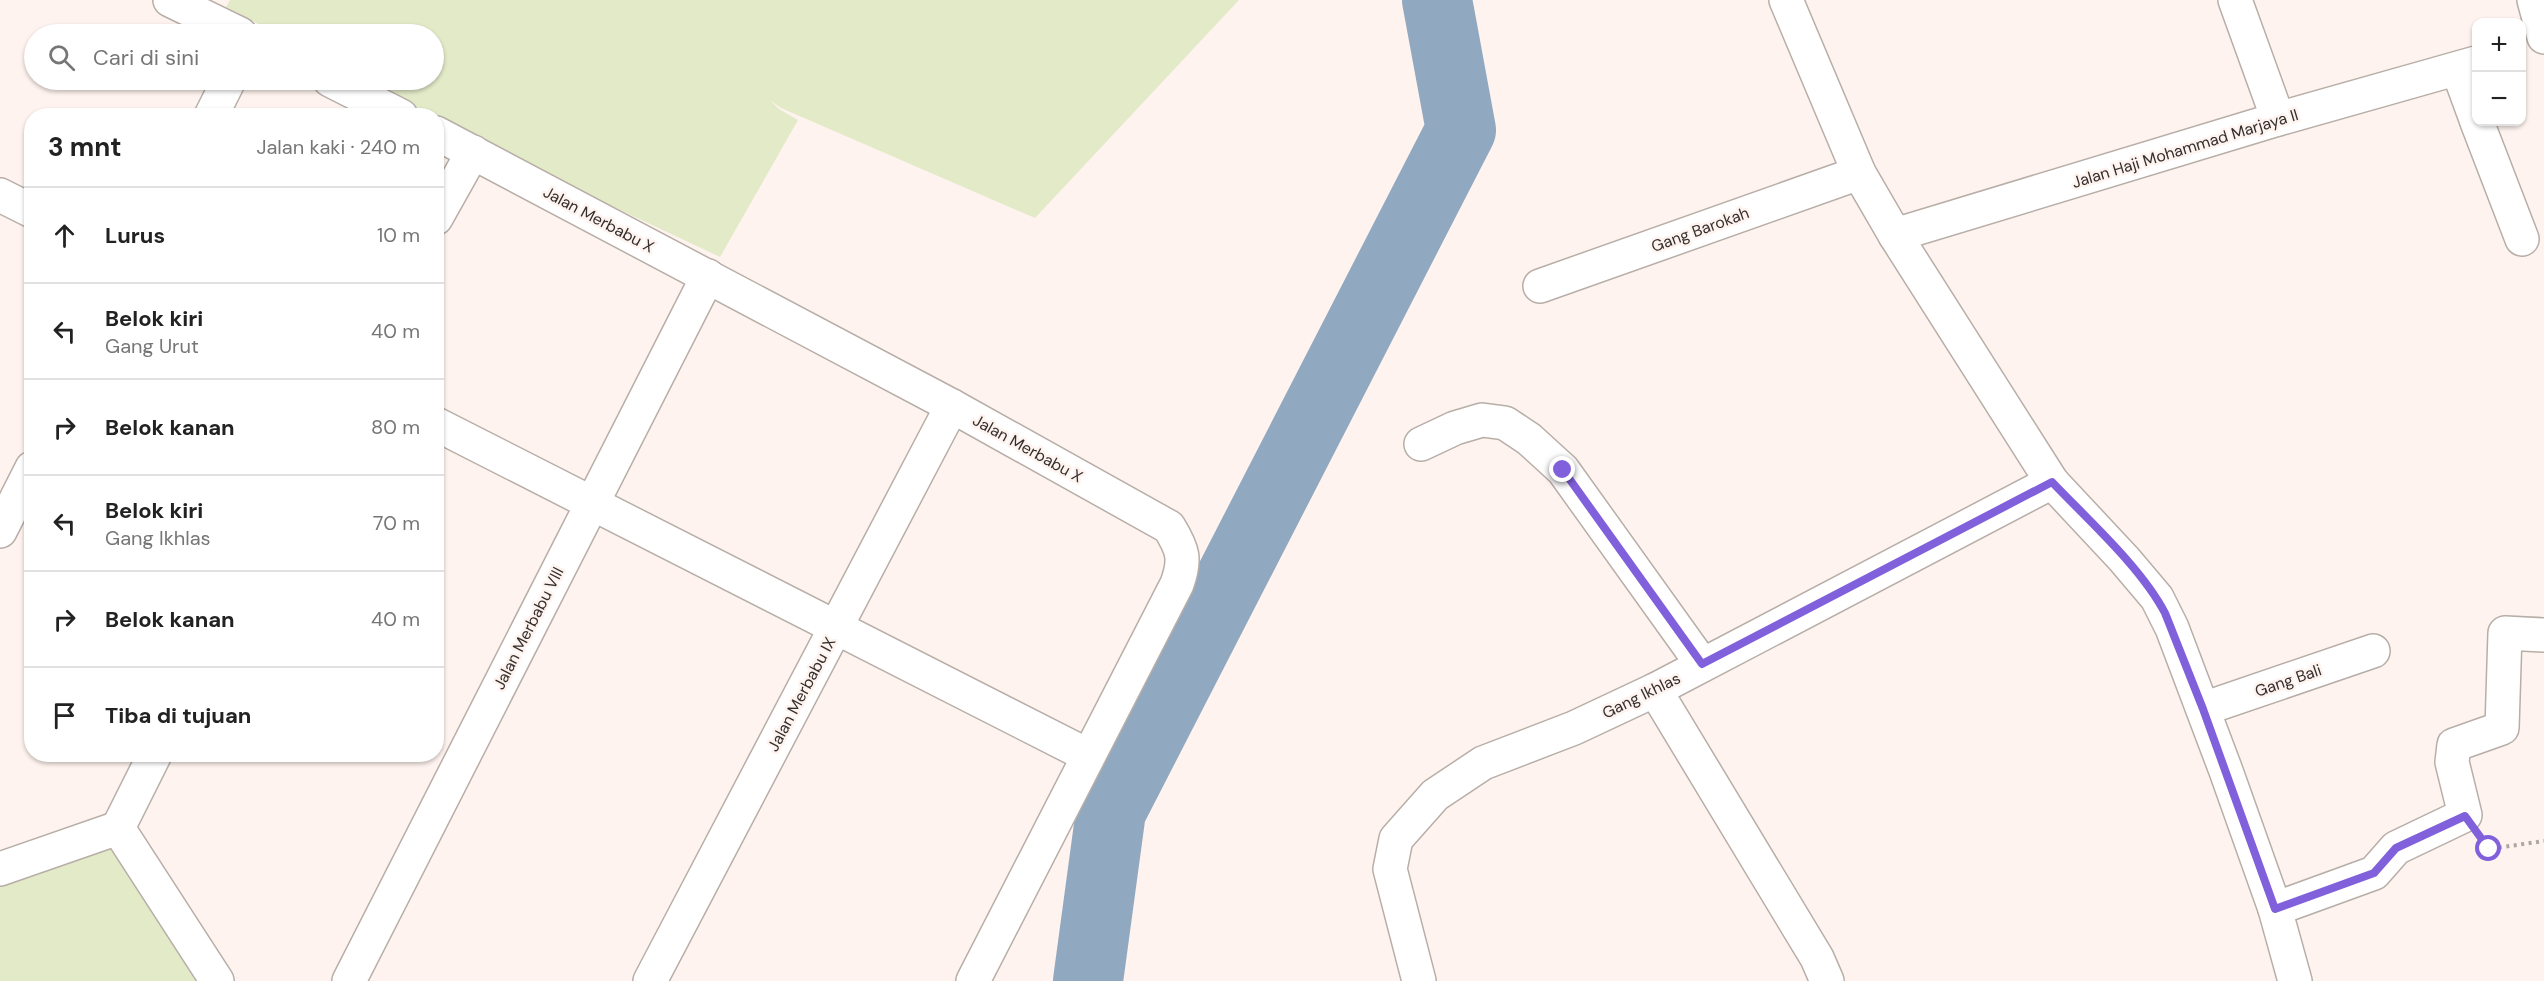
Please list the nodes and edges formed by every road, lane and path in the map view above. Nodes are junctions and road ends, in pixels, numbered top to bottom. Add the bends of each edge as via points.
1 (170, 0) edge
2 (1786, 0) edge
3 (2534, 0) edge
4 (2246, 3) edge
5 (219, 24) edge
6 (2544, 38) edge
7 (2526, 45) edge
8 (2467, 67) edge
9 (224, 90) edge
10 (350, 90) edge
11 (2472, 94) edge
12 (215, 108) edge
13 (385, 108) edge
14 (2278, 119) junction
15 (2479, 126) edge
16 (444, 138) edge
17 (473, 152) junction
18 (1859, 173) junction
19 (0, 195) edge
20 (444, 204) edge
21 (24, 207) edge
22 (1895, 235) junction
23 (2522, 239) dead end
24 (708, 276) junction
25 (1540, 286) dead end
26 (952, 406) junction
27 (444, 428) edge
28 (1421, 444) dead end
29 (2052, 482) junction
30 (24, 484) edge
31 (592, 503) junction
32 (0, 531) edge
33 (836, 627) junction
34 (2544, 635) edge
35 (2373, 651) dead end
36 (1702, 664) junction
37 (1655, 690) junction
38 (2203, 709) junction
39 (1087, 755) junction
40 (151, 762) edge
41 (2465, 816) junction
42 (118, 828) junction
43 (2544, 841) edge
44 (0, 869) edge
45 (2275, 909) junction
46 (217, 981) edge
47 (349, 981) edge
48 (650, 981) edge
49 (973, 981) edge
50 (1419, 981) edge
51 (1827, 981) edge
52 (2295, 981) edge

1 - 5 street
2 - 18 street
3 - 6 street
4 - 14 street
6 - 7 street
8 - 11 street
8 - 14 street, Jalan Haji Mohammad Marjaya II
9 - 12 street
10 - 13 street
14 - 22 street, Jalan Haji Mohammad Marjaya II
15 - 23 street
16 - 17 street, Jalan Merbabu X
17 - 20 street
17 - 24 street, Jalan Merbabu X
18 - 22 street
18 - 25 street, Gang Barokah
19 - 21 street
22 - 29 street
24 - 26 street, Jalan Merbabu X
24 - 31 street, Jalan Merbabu VIII
26 - 33 street, Jalan Merbabu IX
26 - 39 street, Jalan Merbabu X via 1169,527 1182,550 1183,568 1177,584
27 - 31 street
28 - 36 street via 1482,420 1505,423 1529,439 1563,470
29 - 36 street, Gang Ikhlas
29 - 38 street via 2157,598
30 - 32 street
31 - 33 street
31 - 47 street, Jalan Merbabu VIII
33 - 39 street
33 - 48 street, Jalan Merbabu IX
34 - 41 street via 2505,633 2502,728 2454,745 2452,762
35 - 38 street, Gang Bali
36 - 37 street, Gang Ikhlas
37 - 50 street, Gang Ikhlas via 1574,728 1483,763 1435,795 1396,839 1389,869
37 - 51 street via 1817,958
38 - 45 street
39 - 49 street, Jalan Merbabu X
40 - 42 street
41 - 43 path via 2489,849
41 - 45 street via 2396,848 2374,873
42 - 44 street
42 - 46 street
45 - 52 street

